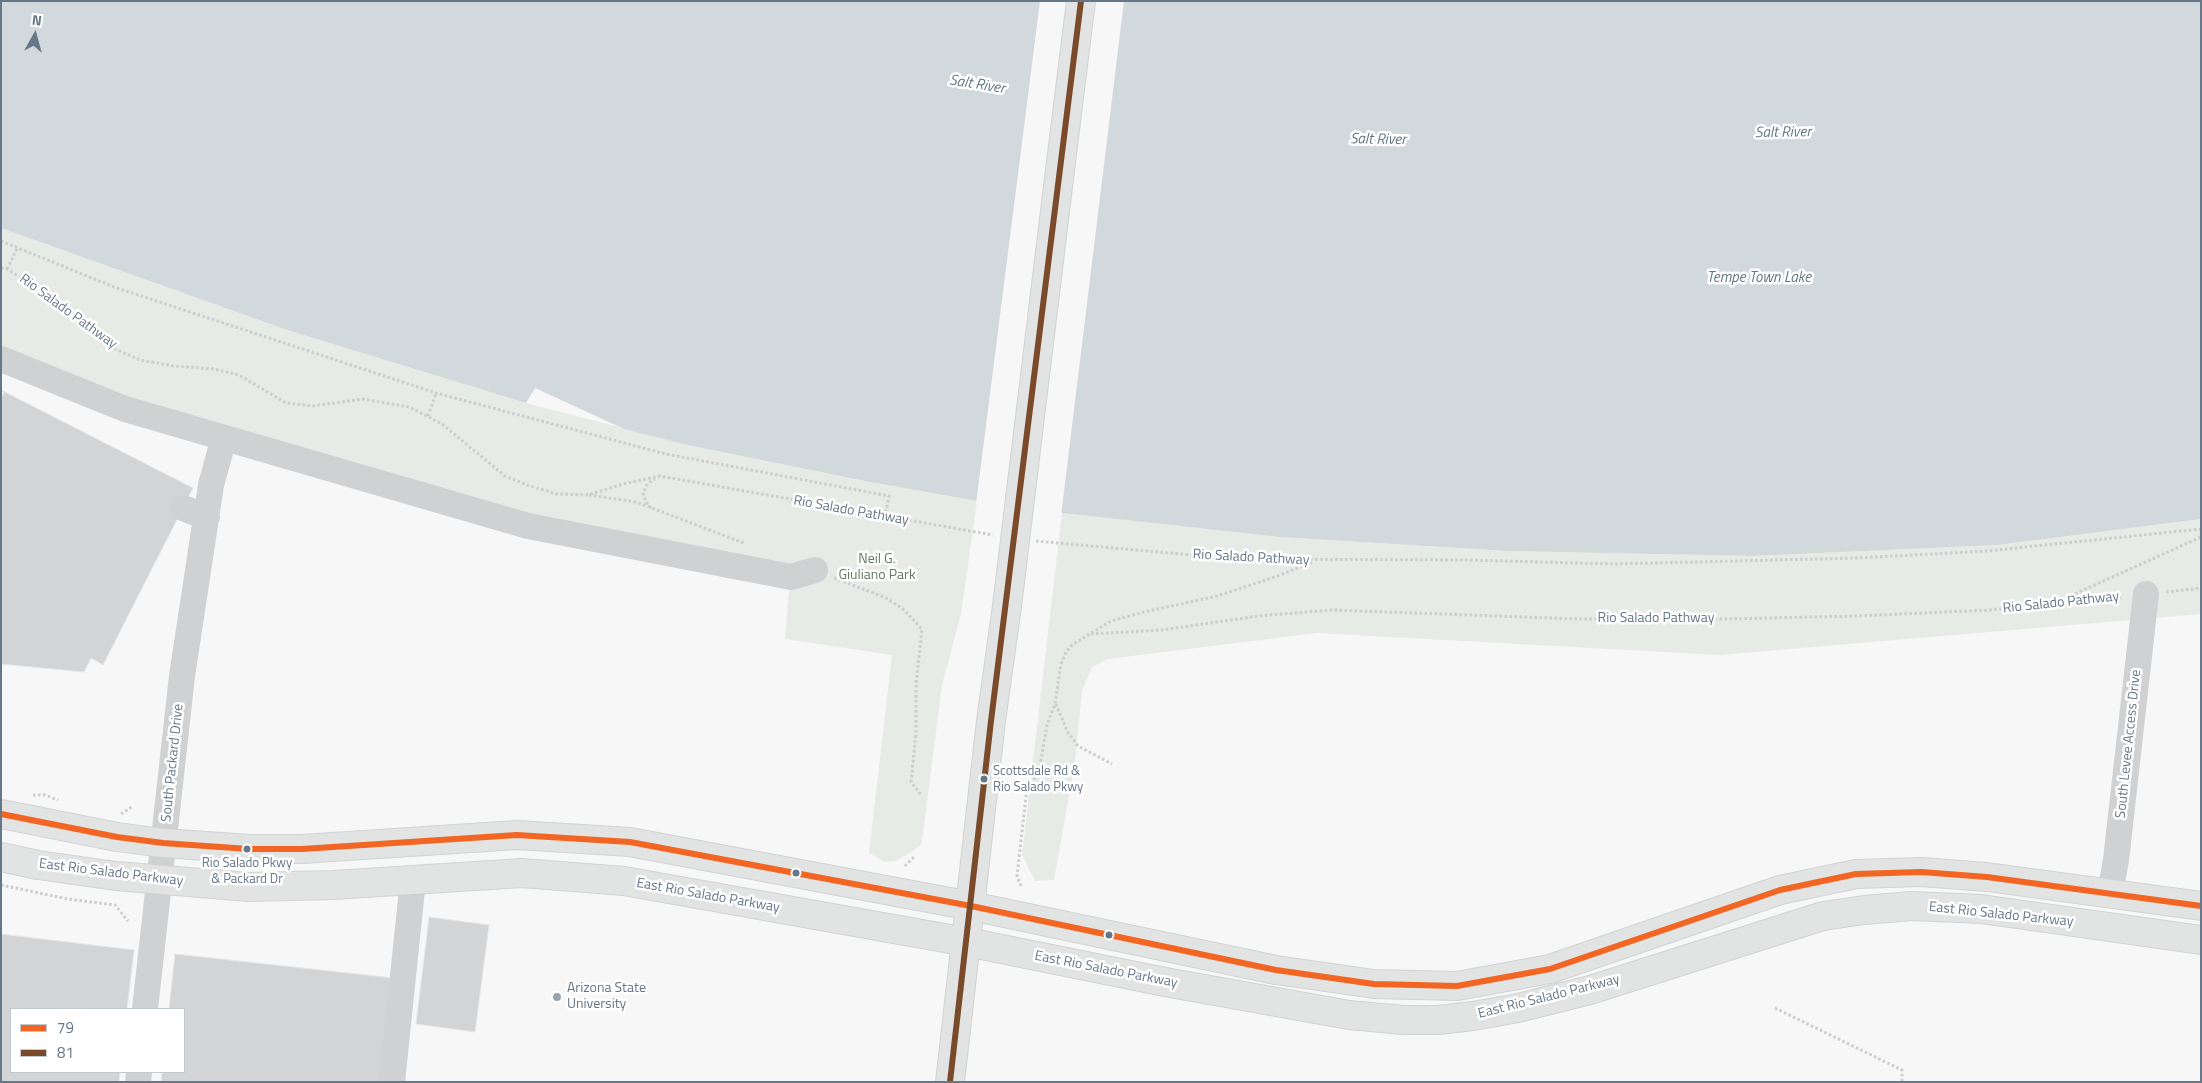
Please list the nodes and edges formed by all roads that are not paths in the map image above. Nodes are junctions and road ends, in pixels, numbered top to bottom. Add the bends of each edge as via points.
1 (1081, 1) edge
2 (1, 359) edge
3 (224, 438) junction
4 (183, 508) dead end
5 (207, 518) junction
6 (815, 570) road end
7 (2146, 594) road end
8 (1, 814) edge
9 (163, 843) junction
10 (1, 857) edge
11 (158, 880) junction
12 (413, 880) junction
13 (2110, 893) junction
14 (971, 906) junction
15 (2201, 906) edge
16 (2201, 940) edge
17 (967, 942) junction
18 (145, 1008) edge
19 (392, 1082) edge
20 (950, 1082) edge

1 - 14 main road, bridge
2 - 3 street via 125,409
3 - 5 street, South Packard Drive via 211,485
3 - 6 street via 528,526 791,577
4 - 5 street
5 - 9 street, South Packard Drive via 182,676
7 - 13 street, South Levee Access Drive
8 - 9 main road, East Rio Salado Parkway via 108,836
9 - 11 street, South Packard Drive
9 - 14 main road, East Rio Salado Parkway via 302,849 517,835 630,842
10 - 11 main road, East Rio Salado Parkway via 69,870
11 - 12 main road, East Rio Salado Parkway via 249,887
11 - 18 street, South Packard Drive
12 - 17 main road, East Rio Salado Parkway via 522,874 624,881
12 - 19 street
13 - 14 main road, East Rio Salado Parkway via 1921,872 1856,874 1780,890 1550,969 1457,986 1374,984 1276,970
13 - 15 main road, East Rio Salado Parkway
14 - 17 main road
16 - 17 main road, East Rio Salado Parkway via 1980,909 1911,906 1864,910 1823,916 1590,990 1518,1008 1438,1020 1349,1015
17 - 20 main road

